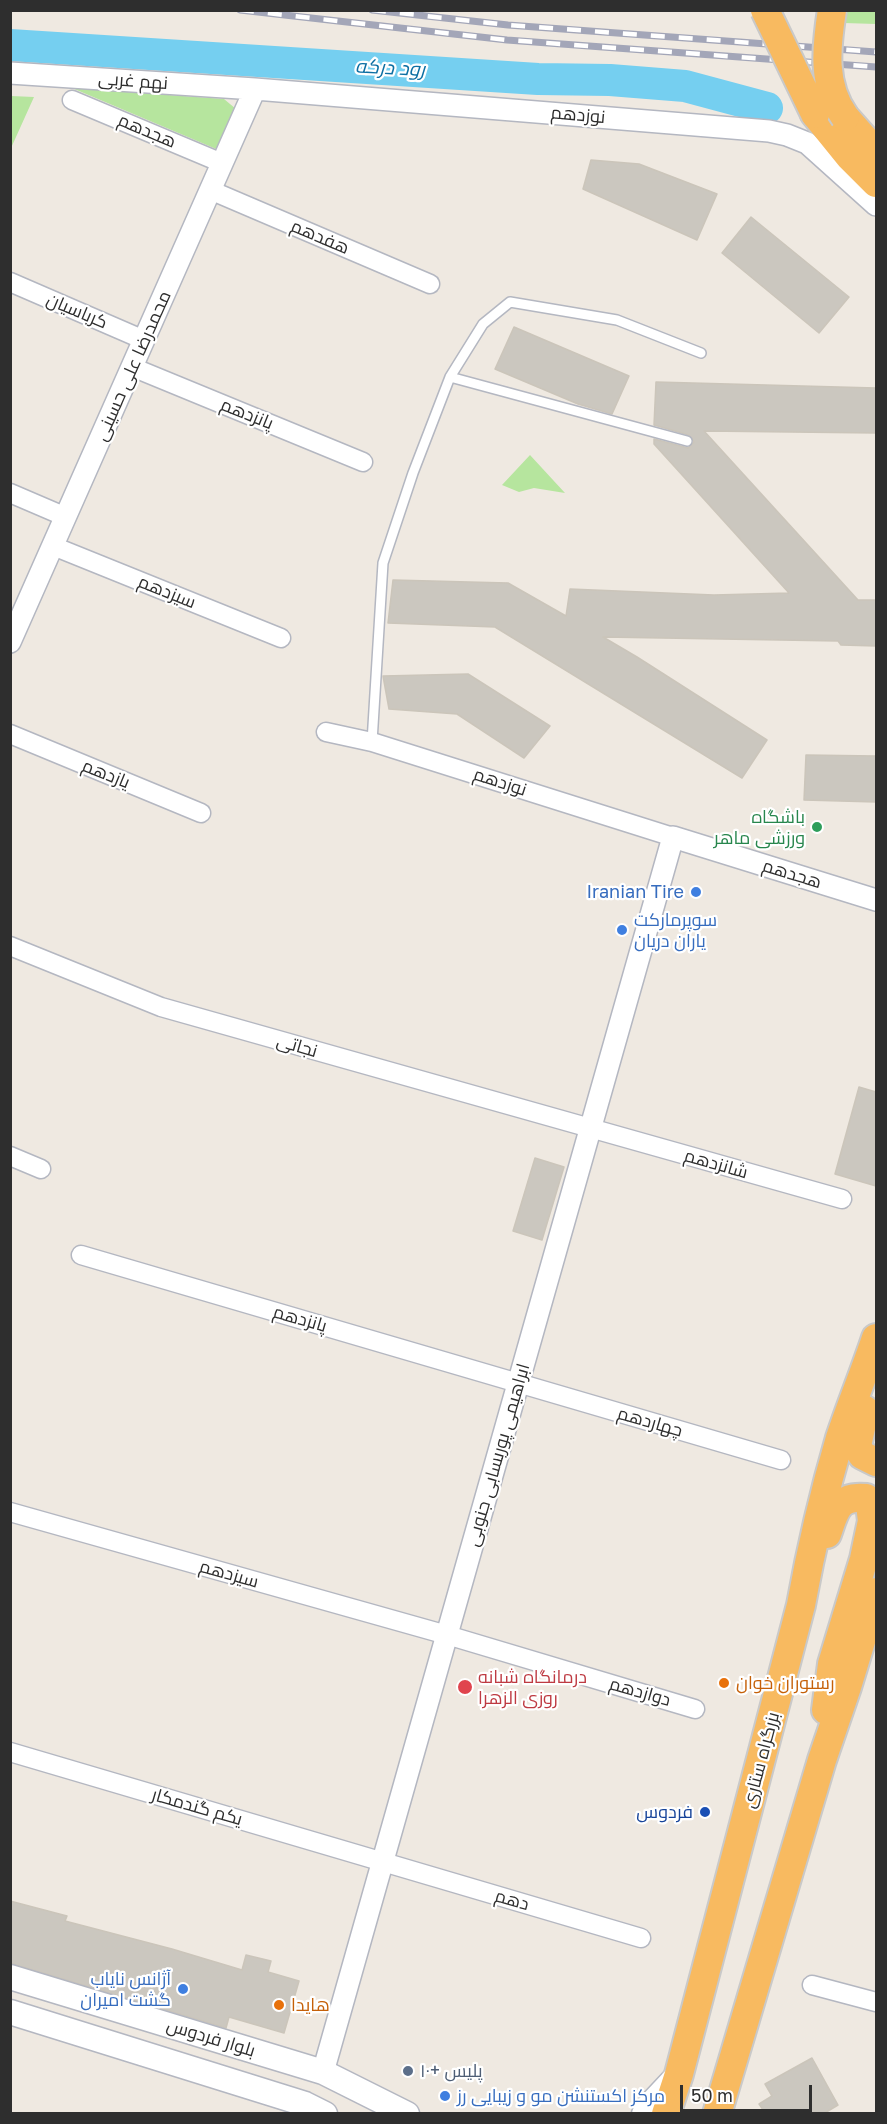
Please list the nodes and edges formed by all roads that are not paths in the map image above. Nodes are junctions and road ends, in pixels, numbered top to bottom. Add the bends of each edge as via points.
1 (765, 10) edge
2 (832, 10) edge
3 (10, 73) edge
4 (255, 89) junction
5 (72, 100) dead end
6 (876, 152) edge
7 (222, 163) junction
8 (876, 183) edge
9 (210, 190) junction
10 (876, 205) edge
11 (10, 282) edge
12 (430, 284) dead end
13 (144, 340) junction
14 (701, 353) dead end
15 (132, 367) junction
16 (450, 377) junction
17 (687, 441) dead end
18 (363, 462) dead end
19 (10, 493) edge
20 (66, 517) junction
21 (53, 546) junction
22 (281, 638) dead end
23 (10, 642) edge
24 (326, 732) dead end
25 (10, 734) edge
26 (372, 742) junction
27 (201, 813) dead end
28 (673, 837) junction
29 (876, 900) edge
30 (10, 946) edge
31 (590, 1129) junction
32 (10, 1156) edge
33 (41, 1169) dead end
34 (842, 1199) dead end
35 (81, 1255) dead end
36 (876, 1338) edge
37 (876, 1361) edge
38 (518, 1383) junction
39 (781, 1460) dead end
40 (876, 1462) edge
41 (10, 1512) edge
42 (876, 1592) edge
43 (801, 1605) junction
44 (447, 1635) junction
45 (695, 1709) dead end
46 (10, 1752) edge
47 (822, 1760) junction
48 (383, 1862) junction
49 (641, 1938) dead end
50 (10, 1977) edge
51 (812, 1985) dead end
52 (876, 2002) edge
53 (10, 2012) edge
54 (323, 2072) junction
55 (679, 2074) junction
56 (311, 2110) edge
57 (407, 2114) edge
58 (644, 2114) edge
59 (666, 2114) edge
60 (717, 2114) edge

1 - 8 highway, bridge via 815,114
2 - 6 highway, bridge via 827,42 830,88 845,117
3 - 4 street, نهم غربی
4 - 7 street, محمدرضا علی حسینی
4 - 10 street, نوزدهم via 769,131 807,143
5 - 7 street, هجدهم
7 - 9 street, محمدرضا علی حسینی
9 - 12 street, هفدهم
9 - 13 street, محمدرضا علی حسینی
11 - 13 street, کرباسیان
13 - 15 street, محمدرضا علی حسینی
14 - 16 lane via 617,320 510,302 483,324
15 - 18 street, پانزدهم
15 - 20 street, محمدرضا علی حسینی
16 - 17 lane
16 - 26 lane via 383,563
19 - 20 street
20 - 21 street, محمدرضا علی حسینی
21 - 22 street, سیزدهم
21 - 23 street, محمدرضا علی حسینی
24 - 26 street, نوزدهم
25 - 27 street, یازدهم
26 - 28 street, نوزدهم
28 - 29 street, هجدهم
28 - 31 street, ابراهیمی پوربسابی جنوبی
30 - 31 street, نجاتی via 161,1007
31 - 34 street, شانزدهم
31 - 38 street, ابراهیمی پوربسابی جنوبی
32 - 33 street
35 - 38 street, پانزدهم
36 - 43 highway, بزرگراه ستاری via 838,1448 809,1557
37 - 40 highway via 857,1446 862,1455
38 - 39 street, چهاردهم
38 - 44 street, ابراهیمی پوربسابی جنوبی
41 - 44 street, سیزدهم
42 - 47 highway
43 - 47 highway via 836,1509 849,1498 866,1498 872,1521 832,1664
43 - 55 highway, بزرگراه ستاری
44 - 45 street, دوازدهم
44 - 48 street, ابراهیمی پوربسابی جنوبی
46 - 48 street, یکم گندمکار
47 - 60 highway
48 - 49 street, دهم
48 - 54 street, ابراهیمی پوربسابی جنوبی
50 - 54 main road, بلوار فردوس
51 - 52 street
53 - 56 main road, بلوار فردوس
54 - 57 main road, بلوار فردوس
55 - 58 main road
55 - 59 highway, بزرگراه ستاری

